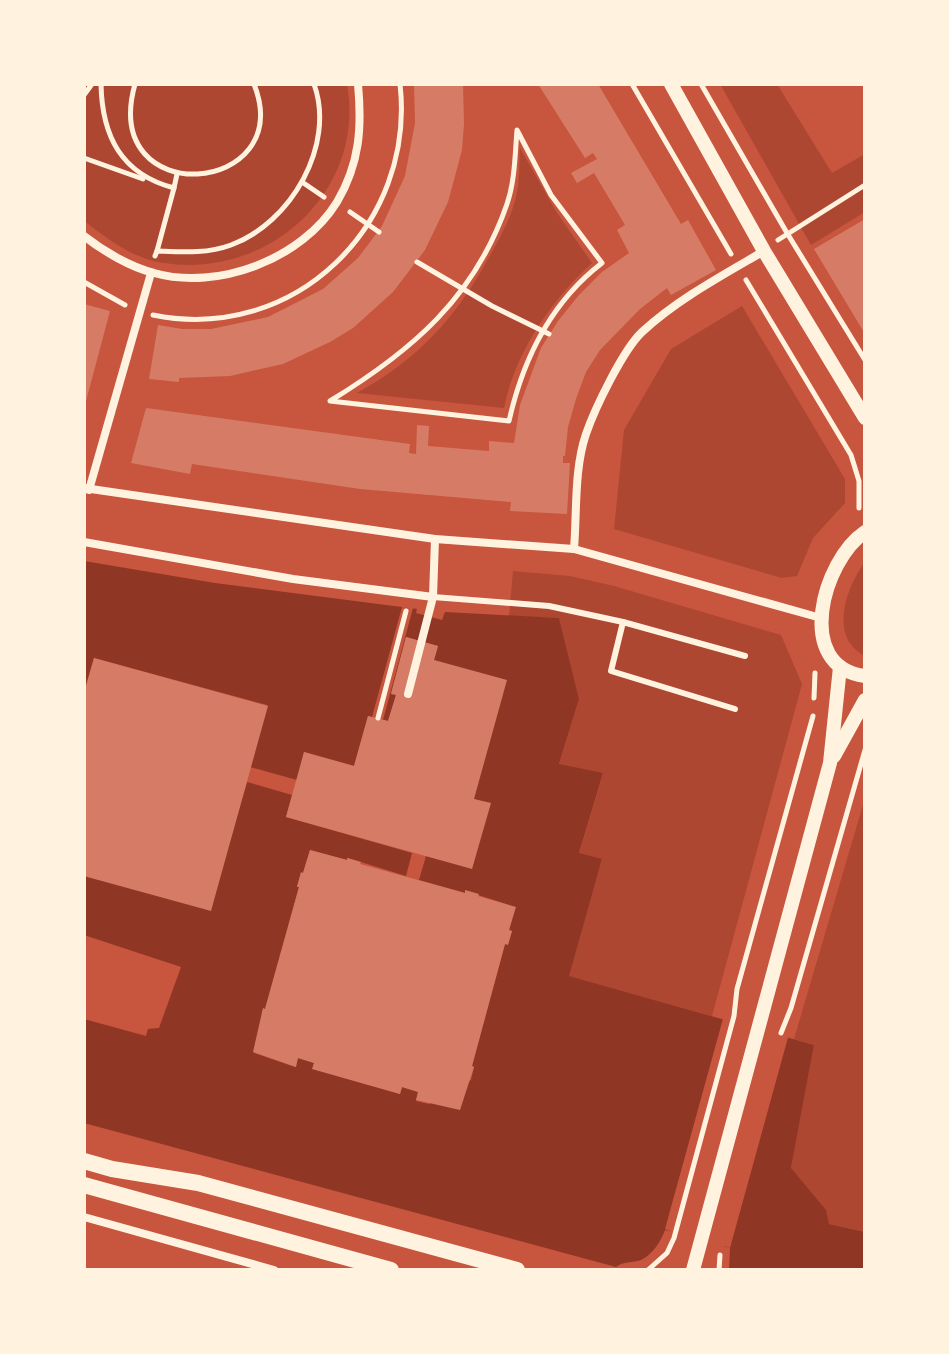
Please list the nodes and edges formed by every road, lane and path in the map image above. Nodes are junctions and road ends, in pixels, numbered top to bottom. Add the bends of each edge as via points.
1 (92, 84) edge
2 (101, 84) edge
3 (135, 84) edge
4 (254, 84) edge
5 (314, 84) edge
6 (358, 84) edge
7 (632, 84) edge
8 (671, 84) edge
9 (701, 84) edge
10 (84, 95) edge
11 (84, 158) edge
12 (177, 174) junction
13 (302, 182) junction
14 (159, 184) junction
15 (865, 185) edge
16 (174, 188) junction
17 (319, 195) dead end
18 (787, 233) junction
19 (84, 236) edge
20 (157, 251) junction
21 (764, 251) junction
22 (417, 262) dead end
23 (738, 266) junction
24 (151, 273) junction
25 (465, 290) junction
26 (546, 333) junction
27 (865, 360) edge
28 (865, 418) edge
29 (86, 489) edge
30 (862, 507) edge
31 (865, 532) edge
32 (435, 539) junction
33 (84, 542) edge
34 (574, 549) junction
35 (433, 597) junction
36 (407, 607) dead end
37 (821, 618) junction
38 (623, 622) junction
39 (745, 656) dead end
40 (840, 667) junction
41 (815, 673) dead end
42 (865, 676) edge
43 (408, 694) dead end
44 (865, 700) edge
45 (814, 701) dead end
46 (735, 709) dead end
47 (814, 714) dead end
48 (378, 718) dead end
49 (865, 750) edge
50 (830, 763) junction
51 (782, 1029) dead end
52 (84, 1161) edge
53 (84, 1185) edge
54 (84, 1217) edge
55 (721, 1251) dead end
56 (249, 1267) edge
57 (274, 1270) edge
58 (391, 1270) edge
59 (517, 1270) edge
60 (648, 1270) edge
61 (693, 1270) edge
62 (719, 1270) edge

1 - 10 path
2 - 14 path via 110,140 135,171
3 - 12 path via 132,128 141,148
4 - 12 path via 260,115 247,151 215,173
5 - 13 path via 320,100 319,140
6 - 24 street via 362,124 352,169 336,203 312,232 286,252 250,268 217,276
7 - 23 path
8 - 21 street
9 - 18 path
11 - 14 path
12 - 16 path
13 - 17 path
13 - 20 path via 285,206 231,245 199,252
14 - 16 path
15 - 18 path
16 - 20 path
18 - 27 path
19 - 24 street
20 - 24 path
21 - 23 street
21 - 28 street
22 - 25 path
23 - 30 path via 851,455
23 - 34 street via 640,334 619,365 586,435
24 - 29 street
25 - 26 path
25 - 26 path via 508,203 517,130 551,195 602,263 578,283
25 - 26 path via 409,347 330,401 509,421 529,352
29 - 32 street
31 - 37 street via 836,565
32 - 34 street
32 - 35 street
33 - 35 street via 293,579
34 - 37 street
35 - 38 lane via 549,606
35 - 43 street
36 - 48 path
37 - 40 street via 830,656
38 - 39 lane
38 - 46 lane via 611,671
40 - 42 street
40 - 50 street
41 - 45 path
44 - 50 street
47 - 60 path via 674,1238 667,1253
49 - 51 path
50 - 61 street
52 - 59 main road via 198,1183
53 - 58 main road
54 - 56 street
55 - 62 path
56 - 57 street

